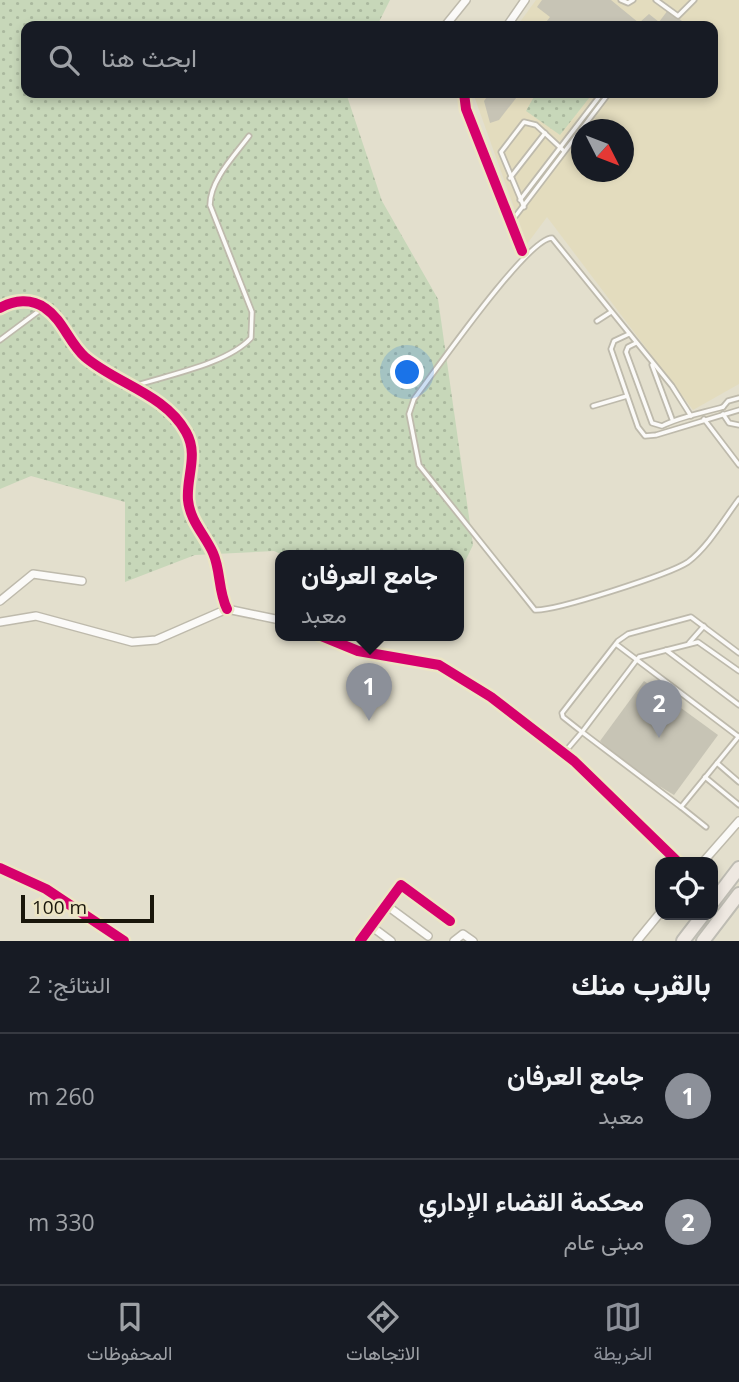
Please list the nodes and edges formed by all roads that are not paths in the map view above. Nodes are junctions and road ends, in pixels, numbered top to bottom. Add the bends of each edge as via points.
1 (466, 0) edge
2 (526, 0) edge
3 (621, 0) edge
4 (633, 0) edge
5 (656, 0) edge
6 (694, 0) edge
7 (449, 21) edge
8 (511, 21) edge
9 (465, 98) edge
10 (597, 98) edge
11 (605, 98) edge
12 (545, 133) junction
13 (249, 136) dead end
14 (561, 145) junction
15 (564, 151) junction
16 (510, 178) junction
17 (520, 200) junction
18 (524, 207) junction
19 (511, 222) junction
20 (524, 253) junction
21 (0, 307) edge
22 (44, 307) junction
23 (611, 312) junction
24 (597, 321) dead end
25 (629, 334) junction
26 (0, 340) edge
27 (636, 343) junction
28 (651, 360) junction
29 (132, 387) junction
30 (627, 396) junction
31 (739, 398) edge
32 (593, 406) dead end
33 (723, 407) junction
34 (739, 410) edge
35 (722, 414) junction
36 (691, 416) junction
37 (672, 419) junction
38 (704, 419) junction
39 (662, 425) junction
40 (739, 425) edge
41 (664, 433) junction
42 (739, 465) edge
43 (739, 499) edge
44 (82, 581) dead end
45 (0, 601) edge
46 (227, 609) junction
47 (275, 619) edge
48 (0, 622) edge
49 (704, 626) junction
50 (334, 641) edge
51 (615, 644) junction
52 (688, 644) junction
53 (666, 650) junction
54 (739, 653) edge
55 (635, 661) junction
56 (739, 671) edge
57 (739, 705) edge
58 (582, 732) junction
59 (739, 736) edge
60 (564, 753) junction
61 (717, 763) junction
62 (705, 777) junction
63 (739, 782) edge
64 (739, 805) edge
65 (681, 807) junction
66 (739, 821) edge
67 (706, 827) dead end
68 (673, 857) edge
69 (707, 857) edge
70 (0, 868) edge
71 (739, 868) edge
72 (739, 894) edge
73 (718, 895) edge
74 (386, 905) junction
75 (655, 919) edge
76 (698, 920) edge
77 (699, 920) edge
78 (450, 921) dead end
79 (371, 926) junction
80 (428, 936) dead end
81 (124, 941) edge
82 (360, 941) edge
83 (391, 941) edge
84 (454, 941) edge
85 (473, 941) edge
86 (637, 941) edge
87 (675, 941) edge
88 (683, 941) edge
89 (703, 941) edge

1 - 7 street
2 - 8 street
3 - 4 lane via 628,4
5 - 6 lane via 678,16
9 - 19 street
10 - 14 lane
11 - 15 lane
12 - 14 lane
12 - 16 lane
12 - 16 lane via 524,122 501,152
13 - 29 lane via 210,194 210,205 252,312 251,338 224,356
14 - 15 lane
14 - 17 lane
15 - 18 lane
16 - 17 lane
17 - 18 lane
18 - 19 lane
19 - 20 street
20 - 23 lane via 547,238 557,240
20 - 43 lane via 414,399 409,414 419,465 528,605 543,609 680,566 694,556
21 - 22 street via 29,301
22 - 26 lane
22 - 29 street via 82,355
23 - 24 lane
23 - 25 lane
25 - 27 lane
25 - 30 lane via 614,341 611,349
27 - 28 lane
27 - 39 lane via 626,349 626,356 650,420
28 - 36 lane
28 - 37 lane
29 - 46 street via 159,402 186,432 193,452 188,500 196,526 214,554
30 - 32 lane
30 - 41 lane via 640,432 650,437
31 - 33 lane
33 - 35 lane
33 - 36 lane
34 - 35 lane
35 - 38 lane
35 - 40 lane via 729,423
36 - 37 lane
37 - 39 lane
38 - 41 lane
38 - 42 lane
39 - 41 lane
44 - 45 street via 33,574
46 - 47 street
46 - 48 street via 156,640 132,642 36,616
49 - 51 lane via 689,617 628,634
49 - 52 lane
49 - 54 lane
50 - 60 street via 358,651 439,665 491,697
51 - 55 lane
51 - 58 lane via 562,713
52 - 53 lane
52 - 56 lane via 701,643
53 - 55 lane
53 - 57 lane
55 - 58 lane
55 - 59 lane
58 - 60 lane
58 - 65 lane
59 - 61 lane
60 - 68 street
61 - 62 lane
61 - 63 lane
62 - 64 lane
62 - 65 lane
65 - 67 lane
66 - 69 street
70 - 81 street via 46,889
71 - 73 main road
72 - 89 main road
74 - 78 street via 401,885
74 - 79 street
74 - 80 street
75 - 86 street
76 - 87 main road
77 - 88 main road
79 - 82 street
79 - 83 street
84 - 85 street via 463,934

